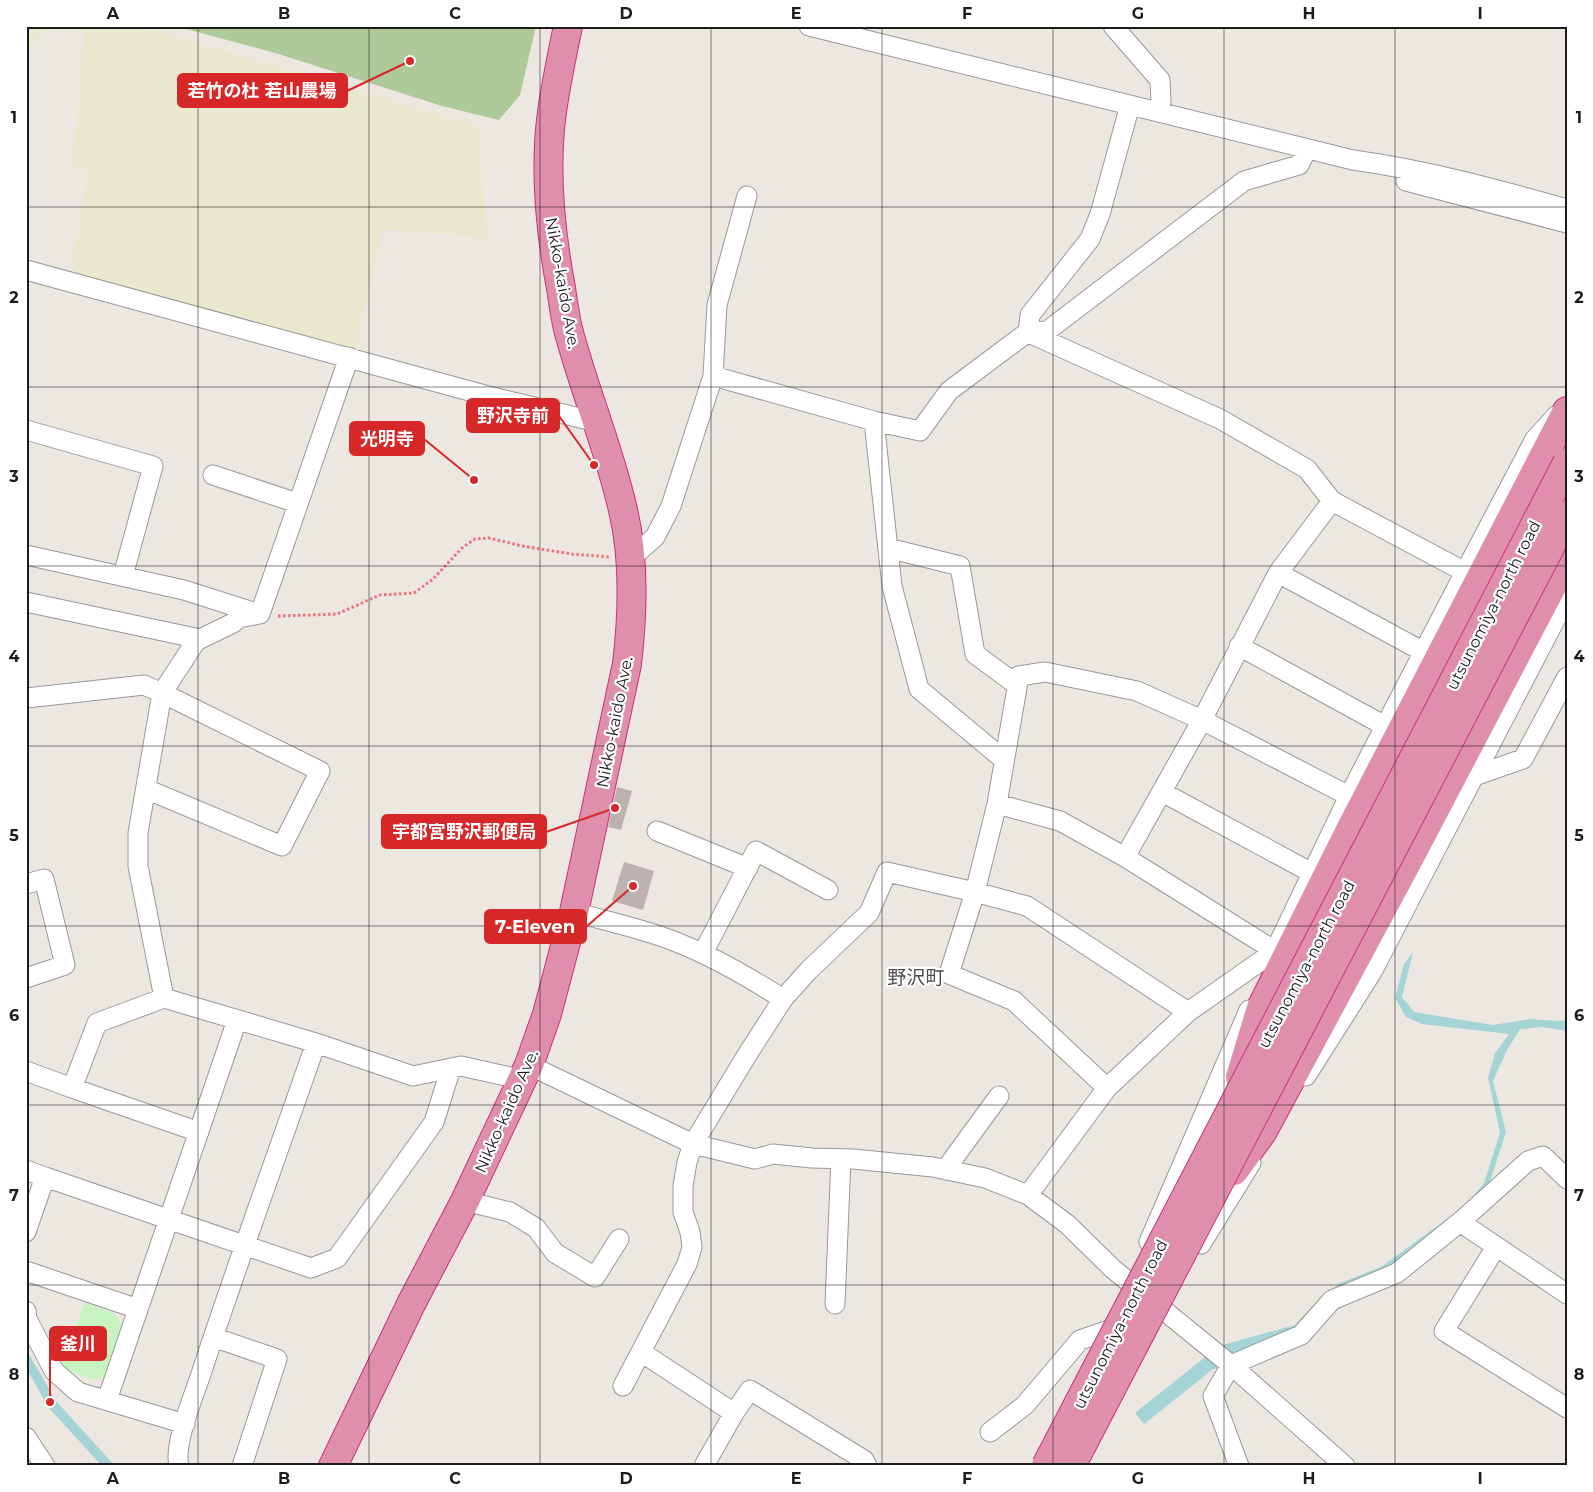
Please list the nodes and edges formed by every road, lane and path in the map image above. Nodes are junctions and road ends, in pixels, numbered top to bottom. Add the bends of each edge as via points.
1 (568, 26) edge
2 (809, 26) edge
3 (1113, 26) edge
4 (1130, 105) junction
5 (1159, 112) junction
6 (1308, 149) junction
7 (747, 196) dead end
8 (1567, 209) edge
9 (26, 270) edge
10 (1028, 332) junction
11 (349, 357) junction
12 (713, 376) junction
13 (1567, 405) edge
14 (1567, 411) edge
15 (874, 421) junction
16 (596, 422) junction
17 (26, 430) edge
18 (1567, 463) edge
19 (213, 475) dead end
20 (1332, 501) junction
21 (297, 503) junction
22 (1567, 515) edge
23 (888, 548) junction
24 (26, 554) edge
25 (631, 558) junction
26 (1567, 558) edge
27 (1464, 572) junction
28 (1278, 573) junction
29 (123, 576) junction
30 (1567, 597) edge
31 (26, 602) edge
32 (267, 615) junction
33 (200, 639) junction
34 (1240, 646) junction
35 (1424, 652) junction
36 (1567, 677) edge
37 (1017, 685) junction
38 (162, 693) junction
39 (26, 698) edge
40 (1202, 720) junction
41 (1385, 726) junction
42 (1003, 759) junction
43 (1474, 776) junction
44 (146, 789) junction
45 (1162, 792) junction
46 (1349, 796) junction
47 (996, 804) junction
48 (657, 832) dead end
49 (1125, 857) junction
50 (748, 868) junction
51 (1312, 873) junction
52 (26, 884) edge
53 (828, 890) dead end
54 (975, 892) junction
55 (574, 912) junction
56 (1274, 951) junction
57 (703, 953) junction
58 (26, 978) edge
59 (164, 998) junction
60 (783, 1000) junction
61 (1188, 1012) junction
62 (237, 1020) junction
63 (316, 1043) junction
64 (451, 1068) junction
65 (26, 1071) edge
66 (526, 1072) junction
67 (72, 1088) junction
68 (1107, 1088) junction
69 (999, 1096) dead end
70 (1230, 1109) junction
71 (199, 1132) junction
72 (693, 1144) junction
73 (841, 1158) junction
74 (26, 1170) edge
75 (945, 1170) junction
76 (45, 1177) junction
77 (1567, 1179) edge
78 (1028, 1195) junction
79 (465, 1202) junction
80 (1203, 1214) junction
81 (168, 1220) junction
82 (1460, 1222) junction
83 (26, 1232) edge
84 (619, 1238) dead end
85 (245, 1246) junction
86 (1496, 1246) junction
87 (26, 1271) edge
88 (1131, 1284) junction
89 (1567, 1294) edge
90 (835, 1304) dead end
91 (138, 1309) junction
92 (1163, 1310) junction
93 (26, 1311) edge
94 (1106, 1331) junction
95 (213, 1337) junction
96 (641, 1352) junction
97 (1231, 1365) junction
98 (623, 1386) dead end
99 (107, 1400) junction
100 (1567, 1408) edge
101 (734, 1413) junction
102 (185, 1424) junction
103 (990, 1432) dead end
104 (26, 1437) edge
105 (1327, 1459) edge
106 (45, 1466) edge
107 (179, 1466) edge
108 (242, 1466) edge
109 (333, 1466) edge
110 (708, 1466) edge
111 (867, 1466) edge
112 (1035, 1466) edge
113 (1046, 1466) edge
114 (1071, 1466) edge
115 (1083, 1466) edge
116 (1239, 1466) edge
117 (1345, 1466) edge

1 - 16 highway, Nikko-kaido Ave. via 552,113 548,160 552,231 568,328
2 - 4 street
3 - 5 street via 1160,80
4 - 5 street
4 - 10 street via 1100,214 1090,238 1030,315
5 - 6 street
6 - 8 street via 1468,182
6 - 10 street via 1299,165 1244,181 1047,331
7 - 12 street via 716,305
9 - 11 street
10 - 15 street via 949,391 920,432
10 - 20 street via 1220,419 1307,469
11 - 16 street
11 - 21 street
12 - 15 street
12 - 25 street via 671,506 655,537
13 - 27 street via 1535,439
14 - 70 highway, bridge via 1261,1008
15 - 23 street
16 - 25 highway, Nikko-kaido Ave. via 614,472
17 - 29 street via 152,466
18 - 70 highway, utsunomiya-north road, bridge
19 - 21 street
20 - 27 street
20 - 28 street
21 - 32 street
22 - 80 highway, utsunomiya-north road, bridge
23 - 37 street via 960,566 975,654
23 - 42 street via 892,586 919,689
24 - 29 street
25 - 32 path via 572,554 489,538 475,539 462,548 433,580 414,593 380,595 337,614
25 - 55 highway, Nikko-kaido Ave. via 632,625 627,664
26 - 80 highway, bridge via 1263,1131
27 - 35 street
28 - 34 street
28 - 35 street
29 - 32 street
30 - 43 street
31 - 33 street
32 - 33 street via 238,618
33 - 38 street
34 - 40 street
34 - 41 street
35 - 41 street
36 - 43 street via 1523,759
37 - 40 street via 1019,676 1045,672 1137,691
37 - 42 street
38 - 39 street via 144,685
38 - 44 street
38 - 44 street via 320,771 282,846
40 - 45 street
40 - 46 street
41 - 46 street
42 - 47 street
43 - 92 street via 1372,972 1217,1216
44 - 59 street via 138,833 138,866
45 - 49 street
45 - 51 street
46 - 51 street
47 - 49 street via 1060,821
47 - 54 street
48 - 50 street
49 - 56 street
50 - 53 street via 756,851
50 - 57 street
51 - 56 street
52 - 58 street via 44,879 65,965
54 - 60 street via 887,872 869,913 809,970
54 - 61 street via 1027,906
54 - 68 street via 949,974 1014,1001
55 - 57 street via 669,939
55 - 66 highway, Nikko-kaido Ave. via 552,995
56 - 61 street
56 - 88 street
57 - 60 street
59 - 62 street
59 - 67 street via 97,1022
60 - 72 street
61 - 68 street
62 - 63 street
62 - 71 street
63 - 64 street via 413,1076
63 - 85 street
64 - 66 street via 461,1066
64 - 85 street via 434,1122 337,1258 311,1268
65 - 67 street
66 - 72 street
66 - 79 highway, Nikko-kaido Ave.
67 - 71 street
68 - 78 street
69 - 75 street
70 - 113 highway, utsunomiya-north road, bridge
71 - 81 street
72 - 73 street via 755,1159 773,1154
72 - 96 street via 687,1162 683,1212 692,1246 687,1264
73 - 75 street
73 - 90 street
74 - 76 street
75 - 78 street via 985,1178
76 - 81 street
76 - 83 street
77 - 82 street via 1543,1156 1528,1161
78 - 88 street via 1067,1224
79 - 84 street via 510,1212 536,1228 555,1253 595,1277
79 - 109 highway, Nikko-kaido Ave. via 412,1302
80 - 114 highway, utsunomiya-north road, bridge
81 - 85 street
81 - 91 street
82 - 86 street
82 - 97 street via 1397,1273 1332,1300 1301,1335
85 - 95 street
86 - 89 street
86 - 100 street via 1444,1331
87 - 91 street
88 - 92 street
88 - 94 street
91 - 99 street
92 - 97 street
92 - 115 street
93 - 99 street via 54,1371 78,1392
94 - 103 street via 1080,1340 1025,1405
94 - 112 street
95 - 102 street
95 - 108 street via 277,1359
96 - 98 street
96 - 101 street
97 - 105 street
97 - 116 street via 1213,1396
99 - 102 street
101 - 110 street via 705,1464
101 - 111 street via 750,1390 864,1460
102 - 107 street via 178,1443
104 - 106 street
105 - 117 street

